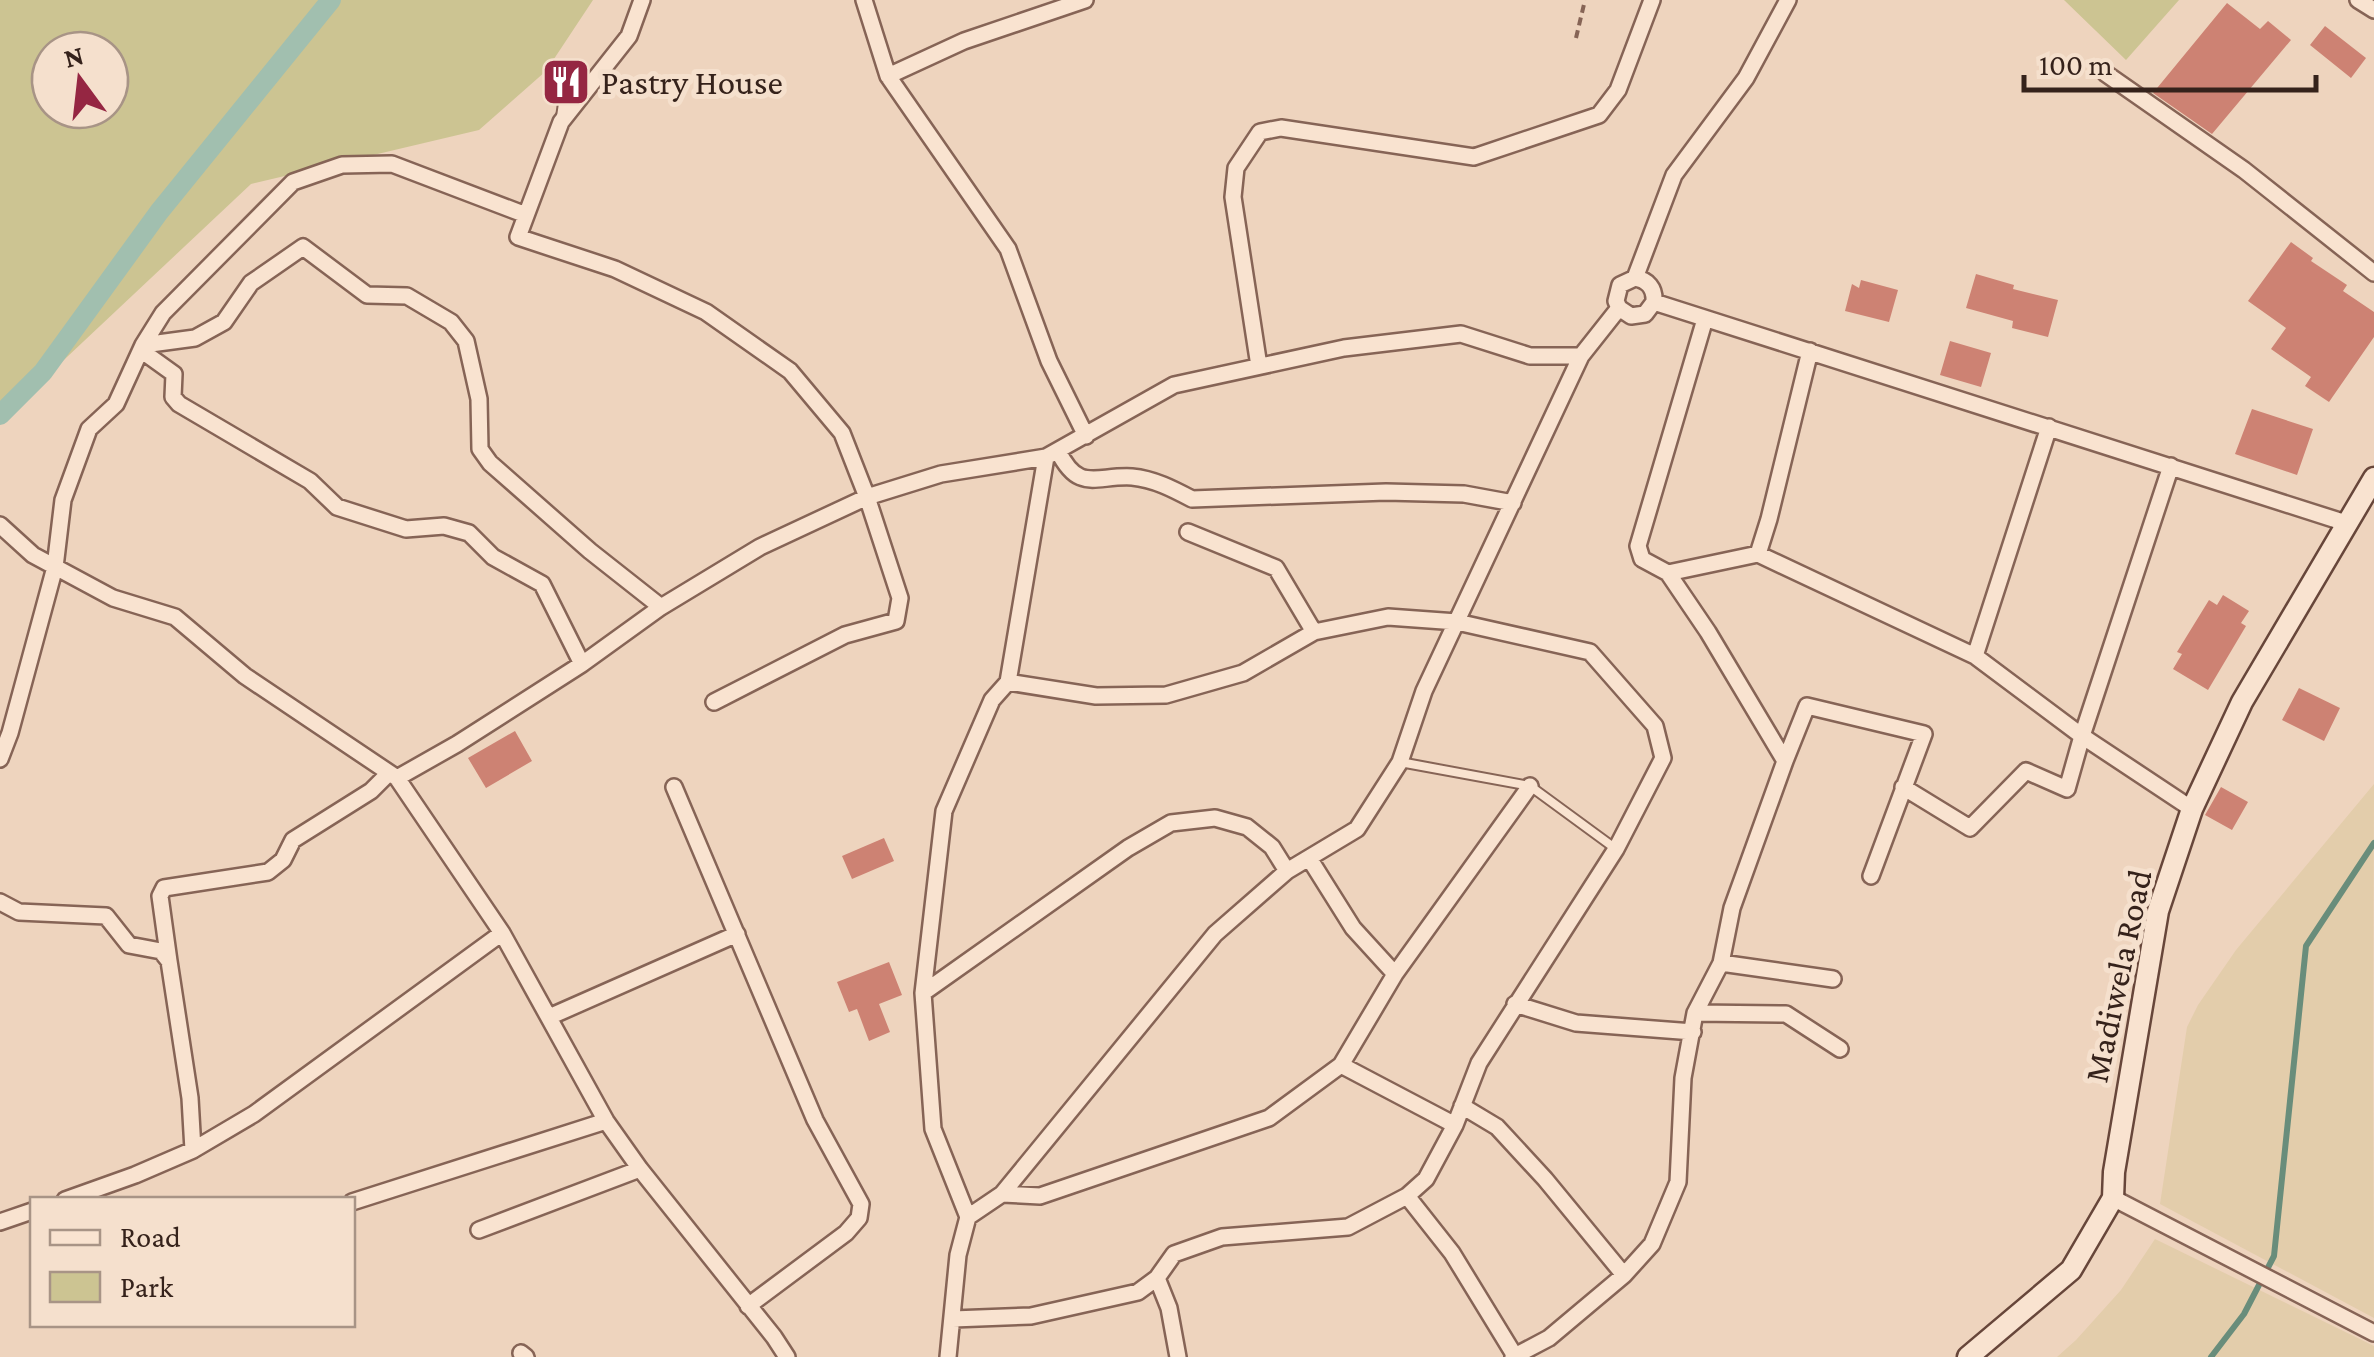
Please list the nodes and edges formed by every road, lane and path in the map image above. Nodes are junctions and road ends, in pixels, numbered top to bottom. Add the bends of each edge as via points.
1 (642, 0) edge
2 (864, 0) edge
3 (1085, 0) edge
4 (1586, 0) edge
5 (1652, 0) edge
6 (1788, 0) edge
7 (2358, 0) edge
8 (2374, 10) edge
9 (1576, 38) dead end
10 (2105, 74) dead end
11 (888, 76) junction
12 (566, 82) dead end
13 (561, 122) junction
14 (526, 216) junction
15 (2374, 272) edge
16 (1635, 278) junction
17 (1654, 302) junction
18 (1619, 308) junction
19 (1705, 319) junction
20 (143, 348) junction
21 (1810, 351) junction
22 (1581, 356) junction
23 (1259, 366) junction
24 (2049, 427) junction
25 (1086, 436) junction
26 (1052, 454) junction
27 (2171, 466) junction
28 (2374, 478) edge
29 (868, 497) junction
30 (1513, 503) junction
31 (2349, 524) junction
32 (0, 525) edge
33 (1188, 532) dead end
34 (1758, 554) junction
35 (55, 567) junction
36 (1668, 574) junction
37 (661, 607) junction
38 (1458, 622) junction
39 (1314, 632) junction
40 (1975, 656) junction
41 (582, 664) junction
42 (1008, 682) junction
43 (714, 702) dead end
44 (2082, 736) junction
45 (0, 759) edge
46 (1400, 762) junction
47 (1785, 762) junction
48 (394, 775) junction
49 (1530, 786) junction
50 (1903, 786) junction
51 (674, 787) dead end
52 (2192, 808) junction
53 (1616, 849) junction
54 (1309, 858) junction
55 (1287, 871) junction
56 (1872, 876) dead end
57 (0, 902) edge
58 (502, 933) junction
59 (737, 934) junction
60 (169, 961) junction
61 (1721, 962) junction
62 (1395, 974) junction
63 (1833, 979) dead end
64 (923, 993) junction
65 (1515, 1004) junction
66 (1695, 1012) junction
67 (549, 1017) junction
68 (1693, 1032) junction
69 (1840, 1049) dead end
70 (1341, 1065) junction
71 (1462, 1106) junction
72 (606, 1122) junction
73 (1455, 1125) junction
74 (193, 1150) junction
75 (640, 1169) junction
76 (1002, 1194) junction
77 (1407, 1196) junction
78 (74, 1197) edge
79 (2113, 1198) junction
80 (355, 1201) edge
81 (30, 1211) edge
82 (968, 1216) junction
83 (0, 1222) edge
84 (479, 1230) dead end
85 (1624, 1276) junction
86 (1157, 1278) junction
87 (748, 1306) junction
88 (953, 1319) junction
89 (2374, 1332) edge
90 (1514, 1356) edge
91 (787, 1357) edge
92 (948, 1357) edge
93 (1178, 1357) edge
94 (1968, 1357) edge

1 - 13 street via 629,36
2 - 11 street
3 - 11 street via 964,41
4 - 9 path
5 - 23 street via 1618,90 1599,114 1582,121 1474,157 1281,128 1260,132 1236,168 1233,198
6 - 16 street via 1746,78 1674,175
7 - 8 street
10 - 15 street via 2244,170
11 - 25 street via 1008,249 1049,361
12 - 13 lane
13 - 14 street
14 - 20 street via 392,164 342,165 293,182 164,313
14 - 29 street via 518,237 616,269 706,312 790,372 842,433
16 - 17 street via 1652,288
16 - 18 street via 1620,285
17 - 18 street via 1638,316
17 - 19 street
18 - 22 street
19 - 21 street
19 - 36 street via 1638,546 1642,559
20 - 35 street via 116,404 90,429 76,462 63,500
20 - 37 street via 195,338 224,322 250,283 303,247 367,294 407,296 450,322 466,341 479,399 480,449 490,463
20 - 41 street via 174,374 179,404 310,481 337,506 406,529 444,526 470,533 493,557 542,584
21 - 24 street
21 - 34 street
22 - 23 street via 1530,356 1461,334
22 - 30 street
23 - 25 street via 1174,385
24 - 27 street
24 - 40 street
25 - 26 street
26 - 29 street via 940,474
26 - 30 street via 1086,480 1134,477 1192,500 1386,492
26 - 42 street
27 - 31 street
27 - 44 street
28 - 31 main road, Madiwela Road
29 - 37 street via 760,547
29 - 43 street via 900,598 896,621 845,636
30 - 38 street
31 - 52 main road, Madiwela Road via 2242,702
32 - 35 street
33 - 39 street via 1276,568
34 - 36 street
34 - 40 street
35 - 45 street
35 - 48 street via 113,598 175,617 245,676
36 - 47 street
37 - 41 street
38 - 39 street via 1388,616
38 - 46 street via 1424,691
38 - 53 street via 1590,652 1654,726 1663,758
39 - 42 street via 1243,674 1166,695 1096,696
40 - 44 street
41 - 48 street
42 - 64 street via 992,700 944,811
44 - 50 street via 2068,789 2026,770 1970,828
44 - 52 street
46 - 49 lane
46 - 54 street via 1357,829
47 - 50 street via 1808,706 1924,734
47 - 61 street via 1732,908
48 - 58 street
48 - 60 street via 293,840 268,872 164,888
49 - 53 lane
49 - 62 street
50 - 56 street
51 - 59 street
52 - 79 main road, Madiwela Road via 2158,911
53 - 65 street
54 - 55 street
54 - 62 street via 1353,928
55 - 64 street via 1272,847 1247,827 1215,818 1171,823
55 - 76 street via 1215,934
57 - 60 street via 19,912 106,916 129,944 161,951
58 - 67 street
58 - 74 street via 254,1114
59 - 67 street
59 - 87 street via 815,1120 861,1204 846,1233
60 - 74 street
61 - 63 street
61 - 66 street
62 - 70 street
64 - 82 street via 933,1129
65 - 68 street via 1576,1023
65 - 71 street via 1479,1062
66 - 68 street
66 - 69 street via 1786,1014
67 - 72 street
68 - 85 street via 1678,1182 1652,1244
70 - 73 street
70 - 76 street via 1269,1118 1040,1196
71 - 73 street
71 - 85 street via 1496,1127
72 - 75 street
72 - 80 street
73 - 77 street via 1426,1179
74 - 78 street
75 - 84 street
75 - 87 street
76 - 82 street
77 - 86 street via 1348,1227 1222,1237 1174,1254
77 - 90 street via 1452,1253
79 - 89 street
79 - 94 main road, Madiwela Road via 2070,1270
81 - 83 street
82 - 88 street
85 - 90 street via 1549,1338
86 - 88 street via 1138,1292 1032,1316
86 - 93 street
87 - 91 street
88 - 92 street

